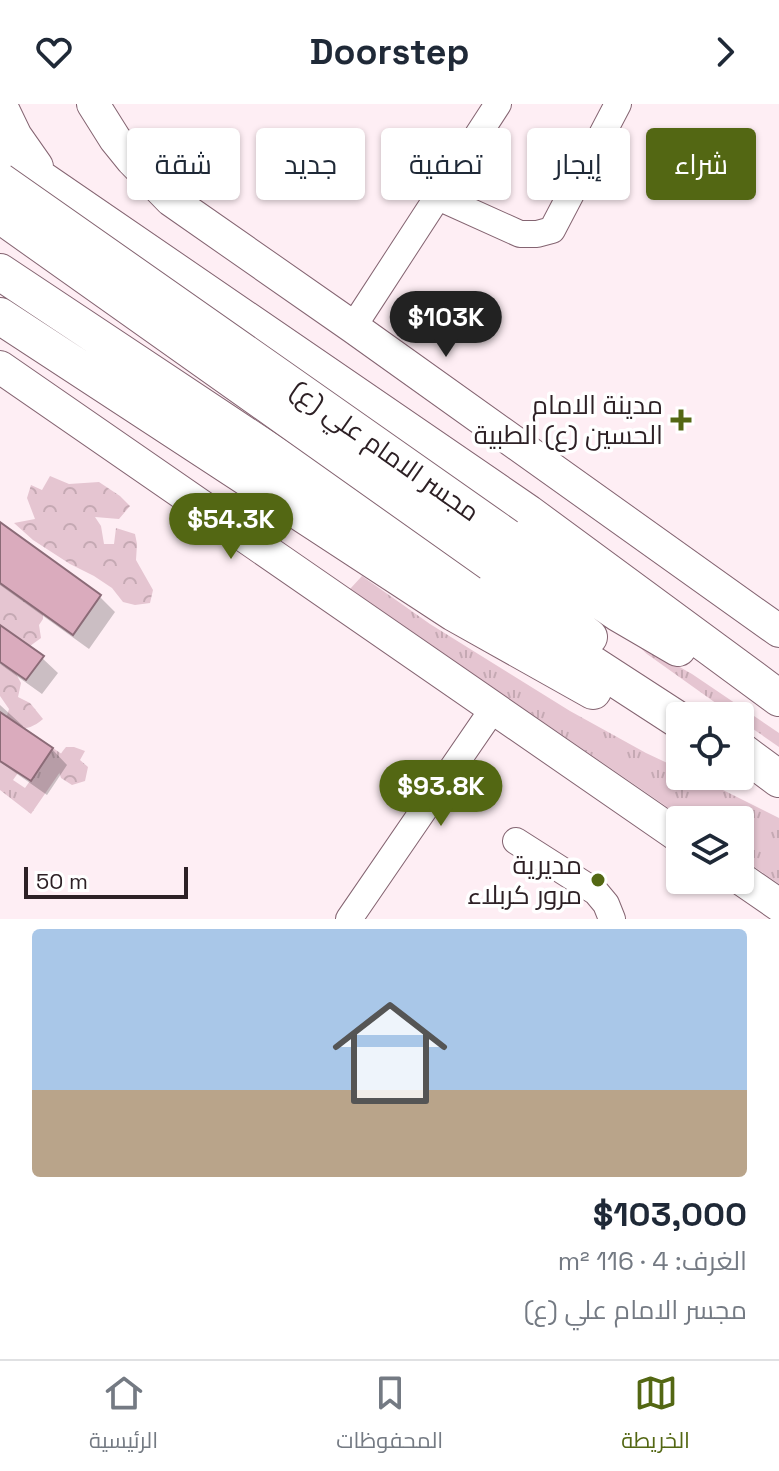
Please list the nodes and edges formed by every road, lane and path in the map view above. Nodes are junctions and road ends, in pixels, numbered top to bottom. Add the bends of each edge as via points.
1 (93, 104) edge
2 (498, 104) edge
3 (618, 104) edge
4 (0, 108) edge
5 (483, 128) edge
6 (0, 151) edge
7 (0, 181) edge
8 (62, 193) junction
9 (436, 200) edge
10 (445, 200) edge
11 (0, 215) edge
12 (113, 228) junction
13 (0, 272) edge
14 (59, 311) junction
15 (0, 316) edge
16 (353, 327) junction
17 (0, 367) edge
18 (499, 550) junction
19 (779, 631) edge
20 (779, 698) edge
21 (678, 702) edge
22 (779, 708) edge
23 (493, 709) junction
24 (666, 713) edge
25 (666, 717) edge
26 (754, 761) edge
27 (754, 767) edge
28 (779, 781) edge
29 (666, 827) edge
30 (516, 841) dead end
31 (754, 888) edge
32 (779, 905) edge
33 (349, 919) edge
34 (612, 919) edge

1 - 16 main road via 132,160 171,200
2 - 5 street
3 - 10 street via 552,230 520,234
4 - 8 highway via 27,158
6 - 8 highway
7 - 18 highway, مجسر الامام علي (ع), bridge
8 - 12 highway
9 - 16 street
11 - 18 highway, مجسر الامام علي (ع), bridge
12 - 14 highway
12 - 20 highway via 528,513
13 - 14 highway
14 - 24 highway
15 - 25 highway via 454,613 587,688
16 - 19 main road
17 - 23 main road
18 - 21 highway, مجسر الامام علي (ع)
18 - 22 highway, مجسر الامام علي (ع)
23 - 29 main road
23 - 33 street
26 - 28 highway
27 - 28 highway
30 - 34 street via 596,892
31 - 32 main road

